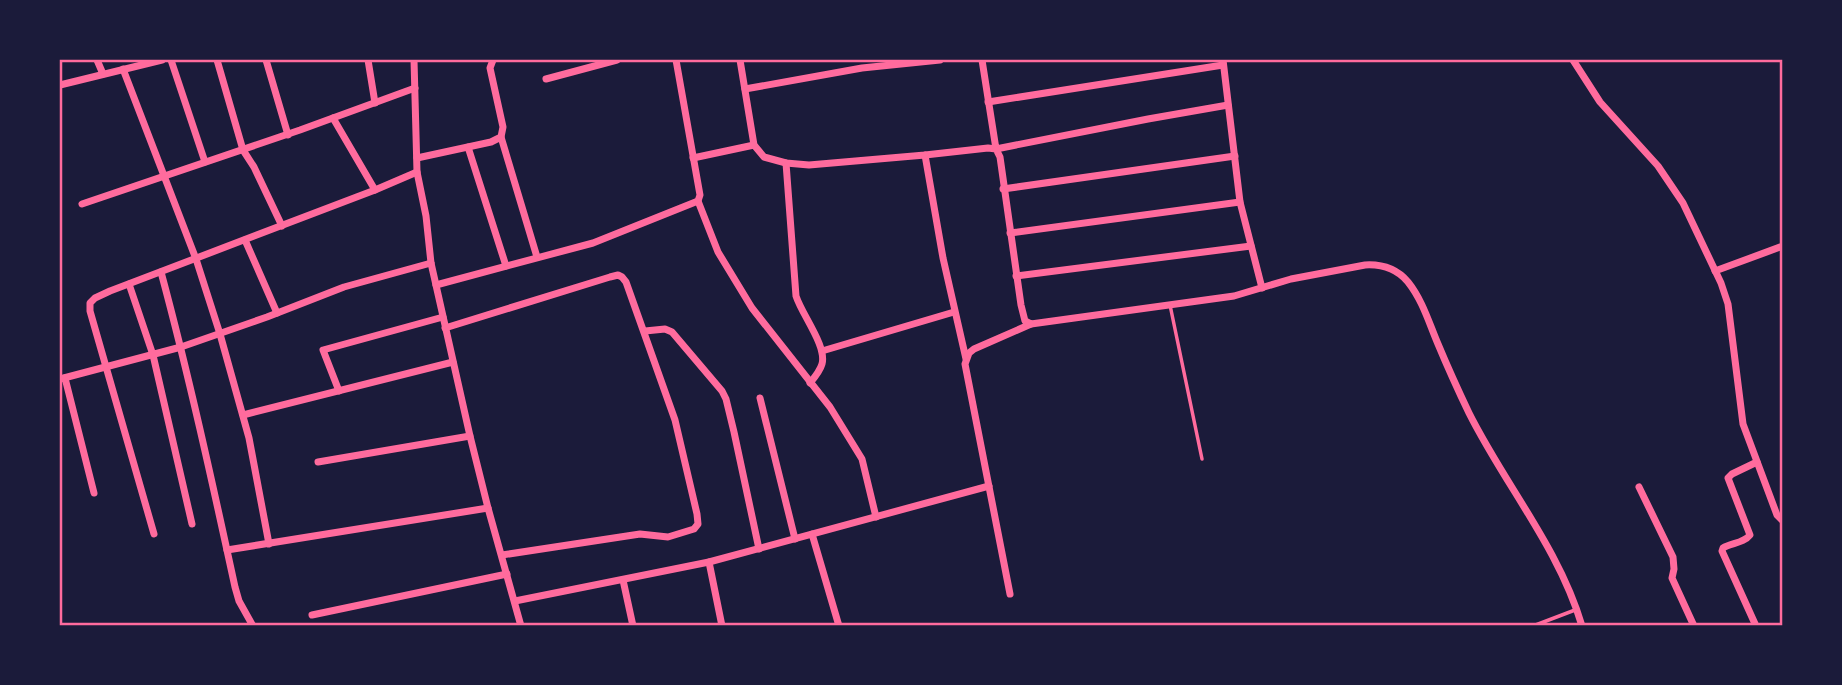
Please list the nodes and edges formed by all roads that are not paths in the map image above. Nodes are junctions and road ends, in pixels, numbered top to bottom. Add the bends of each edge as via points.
1 (97, 60) edge
2 (162, 60) edge
3 (171, 60) edge
4 (218, 60) edge
5 (266, 60) edge
6 (368, 60) edge
7 (415, 60) edge
8 (493, 60) edge
9 (617, 60) edge
10 (676, 60) edge
11 (740, 60) edge
12 (940, 60) edge
13 (982, 60) edge
14 (1573, 60) edge
15 (1223, 62) edge
16 (123, 69) junction
17 (103, 74) junction
18 (546, 79) dead end
19 (60, 85) edge
20 (415, 88) junction
21 (745, 89) junction
22 (988, 102) junction
23 (375, 103) junction
24 (1228, 105) junction
25 (333, 118) junction
26 (288, 135) junction
27 (501, 137) junction
28 (754, 145) junction
29 (468, 147) junction
30 (996, 149) junction
31 (243, 150) junction
32 (925, 155) junction
33 (1235, 156) junction
34 (417, 158) junction
35 (693, 158) junction
36 (205, 162) junction
37 (786, 163) junction
38 (417, 172) junction
39 (164, 176) junction
40 (1003, 189) junction
41 (375, 190) junction
42 (698, 201) junction
43 (1240, 202) junction
44 (82, 204) dead end
45 (282, 226) junction
46 (1010, 233) junction
47 (246, 240) junction
48 (1251, 246) junction
49 (1783, 246) edge
50 (537, 257) junction
51 (196, 259) junction
52 (431, 263) junction
53 (506, 266) junction
54 (1715, 271) junction
55 (161, 272) junction
56 (1016, 276) junction
57 (129, 284) junction
58 (436, 285) junction
59 (1262, 288) junction
60 (1170, 305) junction
61 (954, 312) junction
62 (277, 313) junction
63 (443, 317) junction
64 (1031, 324) junction
65 (446, 328) junction
66 (645, 331) junction
67 (220, 334) junction
68 (181, 347) junction
69 (822, 351) junction
70 (153, 355) junction
71 (966, 359) junction
72 (453, 362) junction
73 (107, 367) junction
74 (62, 378) edge
75 (810, 383) junction
76 (339, 391) junction
77 (760, 398) dead end
78 (243, 415) junction
79 (470, 436) junction
80 (1202, 459) dead end
81 (318, 461) dead end
82 (1757, 463) junction
83 (989, 486) junction
84 (1639, 487) dead end
85 (94, 493) dead end
86 (488, 508) junction
87 (876, 517) junction
88 (1783, 521) edge
89 (192, 524) dead end
90 (155, 534) dead end
91 (812, 534) junction
92 (795, 539) junction
93 (269, 544) junction
94 (759, 549) junction
95 (227, 550) junction
96 (502, 555) junction
97 (709, 562) junction
98 (508, 574) junction
99 (623, 580) junction
100 (1010, 594) dead end
101 (515, 601) junction
102 (1577, 609) junction
103 (312, 615) dead end
104 (253, 625) edge
105 (521, 625) edge
106 (633, 625) edge
107 (722, 625) edge
108 (839, 625) edge
109 (1533, 625) edge
110 (1582, 625) edge
111 (1694, 625) edge
112 (1756, 625) edge

1 - 17 street
2 - 16 street
3 - 36 street
4 - 31 street
5 - 26 street
6 - 23 street
7 - 20 street
8 - 27 street via 490,68 503,127
9 - 18 street
10 - 35 street
11 - 21 street
12 - 21 street via 862,68
13 - 22 street
14 - 54 street via 1600,102 1658,166 1684,203
15 - 22 street
15 - 24 street
16 - 17 street
16 - 39 street
17 - 19 street
20 - 23 street
20 - 34 street
21 - 28 street
22 - 30 street
23 - 25 street
24 - 30 street
24 - 33 street
25 - 26 street
25 - 41 street
26 - 31 street
27 - 29 street
27 - 50 street
28 - 35 street
28 - 37 street via 764,157
29 - 34 street
29 - 53 street
30 - 32 street
30 - 40 street
31 - 36 street
31 - 45 street
32 - 37 street
32 - 61 street
33 - 40 street
33 - 43 street
34 - 38 street
35 - 42 street
36 - 39 street
37 - 69 street via 796,296
38 - 41 street
38 - 52 street
39 - 44 street
39 - 51 street
40 - 46 street
41 - 45 street
42 - 50 street via 617,235
42 - 75 street via 729,271
43 - 46 street
43 - 48 street
45 - 47 street
46 - 56 street
47 - 51 street
47 - 62 street
48 - 56 street
48 - 59 street
49 - 54 street
50 - 53 street
51 - 55 street
51 - 67 street
52 - 58 street
52 - 62 street via 344,287
53 - 58 street
54 - 82 street via 1728,304 1743,424
55 - 57 street
55 - 68 street
56 - 64 street via 1025,321
57 - 70 street
57 - 73 street via 90,303
58 - 63 street
59 - 60 street
59 - 102 street via 1375,265 1406,280 1422,303 1488,449 1550,551
60 - 64 street
60 - 80 lane
61 - 69 street
61 - 71 street
62 - 67 street
63 - 65 street
63 - 76 street via 323,350
64 - 71 street via 980,346
65 - 66 street via 618,275 626,282
65 - 72 street
66 - 94 street via 672,332 722,391
66 - 96 street via 675,420 697,514 695,529 668,537 640,534
67 - 68 street
67 - 78 street
68 - 70 street
68 - 95 street
69 - 75 street via 820,369
70 - 73 street
70 - 89 street
71 - 83 street
72 - 76 street
72 - 79 street
73 - 74 street
73 - 90 street
74 - 85 street
75 - 87 street via 862,459
76 - 78 street
77 - 92 street
78 - 93 street
79 - 81 street
79 - 86 street
82 - 88 street
82 - 112 street via 1728,478 1750,535 1722,551
83 - 87 street
83 - 100 street
84 - 111 street via 1673,557 1672,578
86 - 93 street
86 - 96 street
87 - 91 street
91 - 92 street
91 - 108 street
92 - 94 street
93 - 95 street
94 - 97 street
95 - 104 street via 239,601
96 - 98 street
97 - 99 street
97 - 107 street
98 - 101 street
98 - 103 street
99 - 101 street
99 - 106 street
101 - 105 street
102 - 109 lane
102 - 110 street

